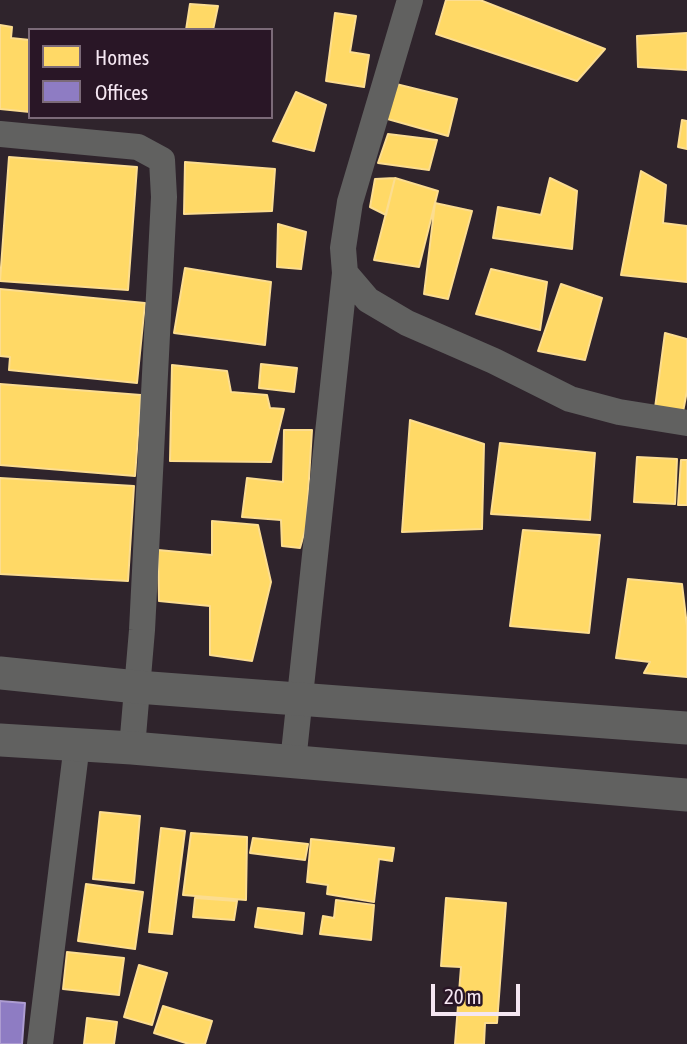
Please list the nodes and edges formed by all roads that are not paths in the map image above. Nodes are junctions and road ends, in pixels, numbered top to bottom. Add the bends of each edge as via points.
1 (410, 0) edge
2 (0, 134) edge
3 (345, 273) junction
4 (687, 423) edge
5 (0, 673) edge
6 (137, 687) junction
7 (299, 699) junction
8 (687, 728) edge
9 (0, 740) edge
10 (76, 744) junction
11 (132, 748) junction
12 (293, 762) junction
13 (687, 795) edge
14 (40, 1044) edge

1 - 3 street via 350,202 343,248
2 - 6 street via 138,146 162,160 162,239
3 - 4 street via 368,300 407,323 570,399
3 - 7 street
5 - 6 street
6 - 7 street
6 - 11 street
7 - 8 street
7 - 12 street
9 - 10 street
10 - 11 street
10 - 14 street
11 - 12 street
12 - 13 street

